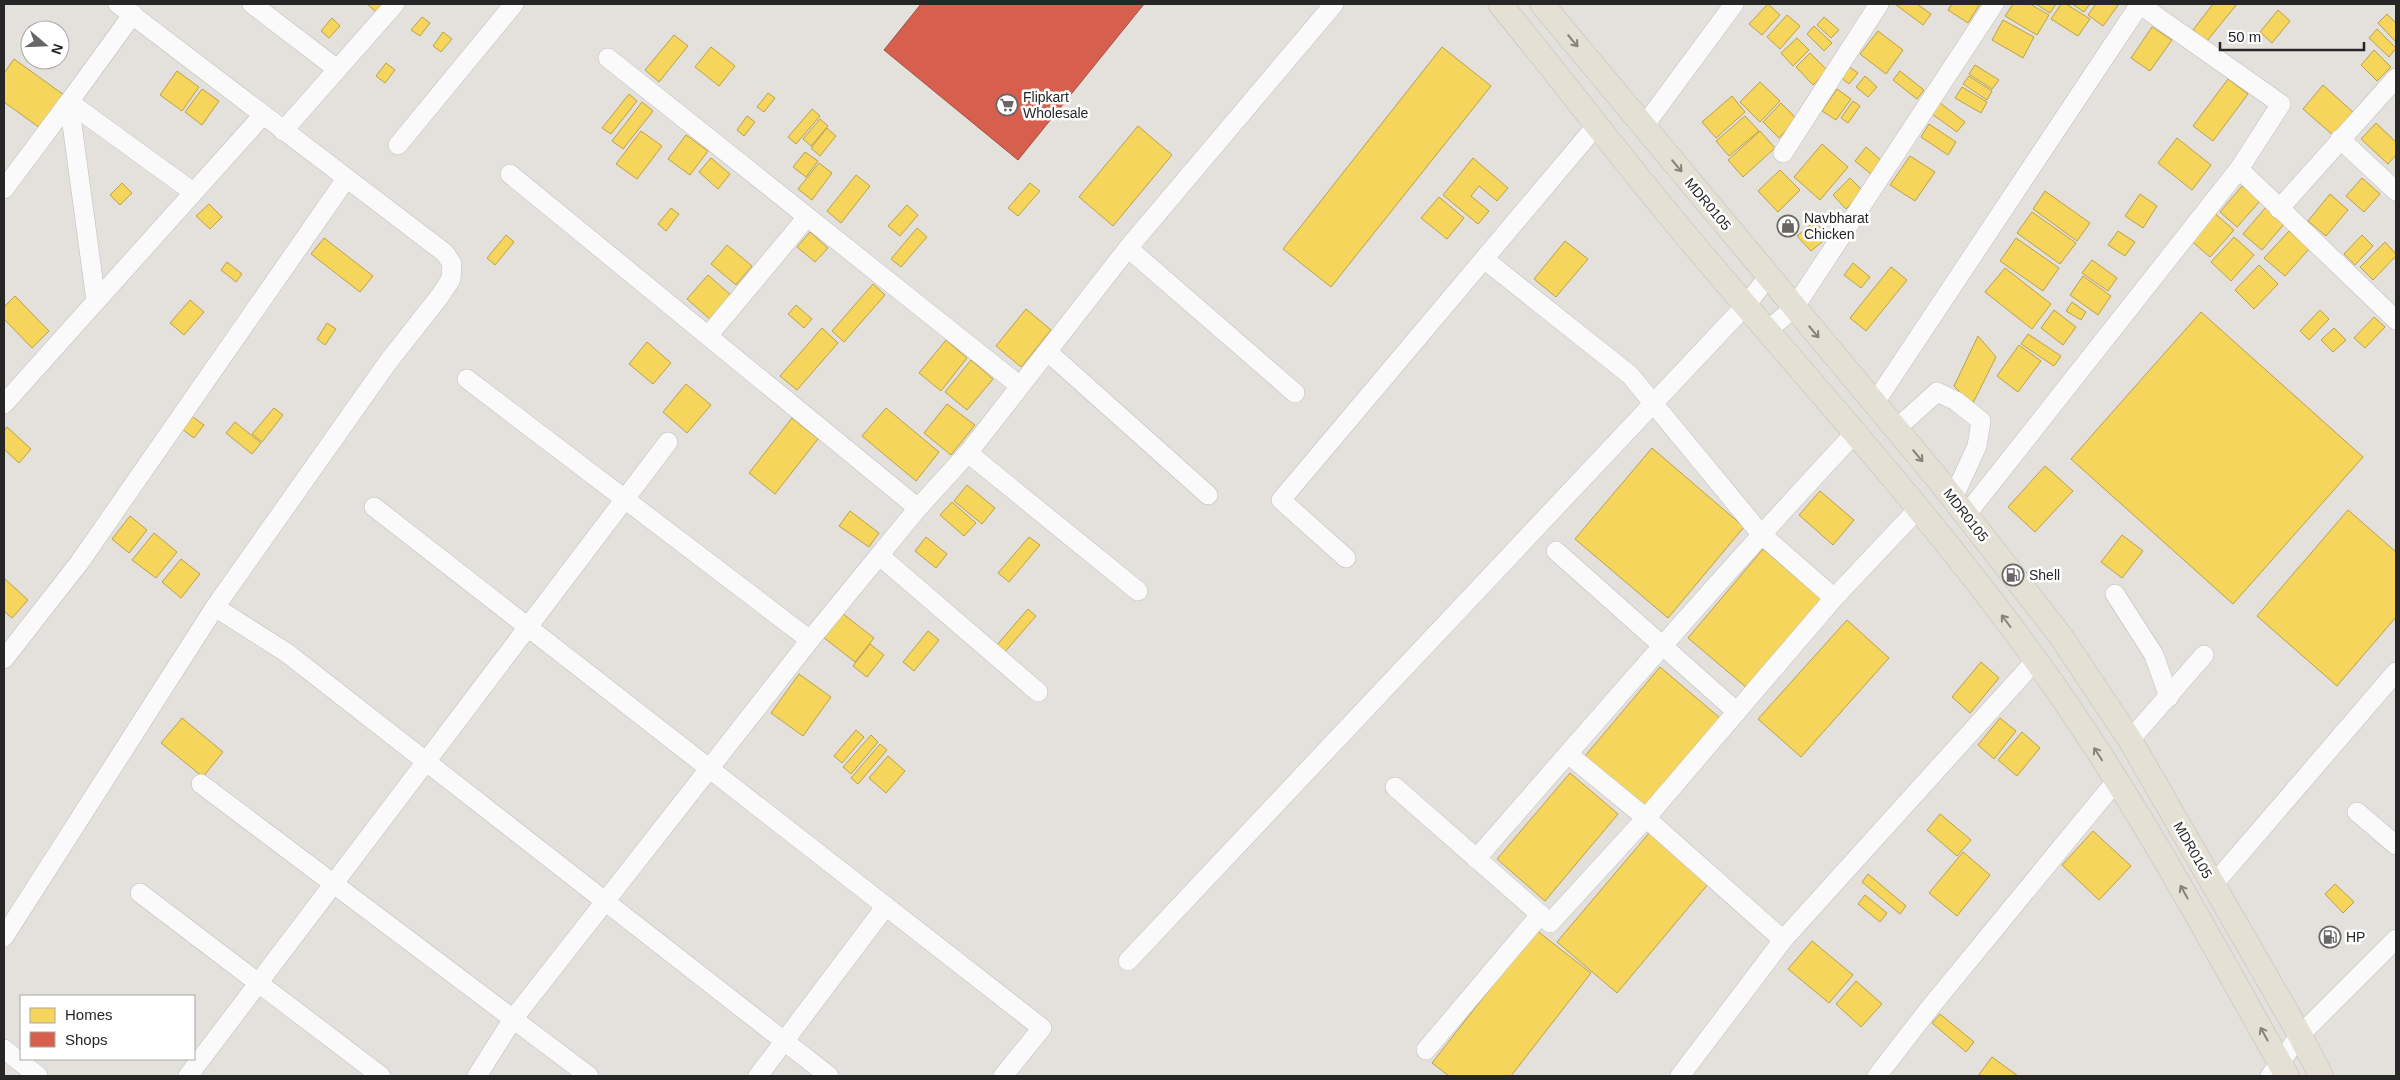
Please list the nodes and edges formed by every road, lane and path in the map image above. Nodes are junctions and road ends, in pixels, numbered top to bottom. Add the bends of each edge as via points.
1 (252, 4) edge
2 (395, 4) edge
3 (514, 4) edge
4 (1334, 4) edge
5 (1500, 4) edge
6 (1542, 4) edge
7 (1734, 4) edge
8 (1879, 4) edge
9 (1994, 4) edge
10 (2139, 4) edge
11 (126, 9) edge
12 (608, 58) dead end
13 (337, 69) junction
14 (2396, 78) edge
15 (68, 102) junction
16 (263, 115) junction
17 (1596, 126) junction
18 (1644, 126) junction
19 (283, 131) junction
20 (2340, 139) junction
21 (398, 145) dead end
22 (1783, 153) dead end
23 (2239, 169) junction
24 (510, 174) dead end
25 (346, 179) junction
26 (4, 190) edge
27 (2396, 191) edge
28 (193, 192) junction
29 (2279, 209) junction
30 (807, 217) junction
31 (1128, 248) junction
32 (1484, 259) junction
33 (1768, 277) junction
34 (96, 301) junction
35 (1746, 305) junction
36 (1794, 308) junction
37 (2393, 309) edge
38 (1768, 330) junction
39 (708, 336) junction
40 (1048, 352) junction
41 (467, 379) dead end
42 (1020, 386) junction
43 (1295, 393) dead end
44 (1653, 403) junction
45 (4, 404) edge
46 (1874, 404) junction
47 (1896, 429) junction
48 (1855, 433) junction
49 (668, 442) dead end
50 (968, 453) junction
51 (1208, 496) dead end
52 (625, 498) junction
53 (1959, 506) junction
54 (374, 507) dead end
55 (918, 508) junction
56 (1918, 509) junction
57 (1761, 534) junction
58 (1556, 551) dead end
59 (880, 556) junction
60 (1346, 558) dead end
61 (1138, 591) dead end
62 (2115, 594) dead end
63 (1834, 598) junction
64 (215, 607) junction
65 (528, 627) junction
66 (810, 640) junction
67 (1662, 645) junction
68 (2204, 655) dead end
69 (4, 659) edge
70 (2035, 661) junction
71 (2396, 672) edge
72 (1038, 692) dead end
73 (2169, 697) junction
74 (1737, 712) junction
75 (2130, 740) junction
76 (1568, 754) junction
77 (426, 762) junction
78 (709, 769) junction
79 (2116, 781) junction
80 (201, 784) dead end
81 (1395, 787) dead end
82 (2357, 812) dead end
83 (1646, 818) junction
84 (2396, 845) edge
85 (1476, 859) junction
86 (334, 884) junction
87 (2213, 885) junction
88 (140, 893) dead end
89 (605, 902) junction
90 (886, 906) junction
91 (1540, 915) junction
92 (4, 937) edge
93 (2396, 939) edge
94 (1783, 940) junction
95 (1128, 961) dead end
96 (259, 983) junction
97 (513, 1018) junction
98 (2300, 1035) junction
99 (784, 1042) junction
100 (4, 1049) edge
101 (1426, 1050) dead end
102 (2279, 1072) edge
103 (38, 1076) edge
104 (188, 1076) edge
105 (381, 1076) edge
106 (477, 1076) edge
107 (589, 1076) edge
108 (758, 1076) edge
109 (829, 1076) edge
110 (1003, 1076) edge
111 (1680, 1076) edge
112 (1877, 1076) edge
113 (2321, 1076) edge

1 - 13 street
2 - 13 street
3 - 21 street
4 - 31 street
5 - 17 main road, MDR0105
6 -> 18 main road, MDR0105
7 - 18 street
8 - 22 street
9 - 36 street
10 - 23 street via 2281,104
10 - 46 street
11 - 15 street
11 - 16 street
12 - 30 street
13 - 19 street
14 - 20 street
15 - 26 street
15 - 28 street
15 - 34 street
16 - 19 street
16 - 28 street
17 - 32 street
17 - 35 main road, MDR0105
18 -> 33 main road, MDR0105
19 - 25 street
20 - 27 street
20 - 29 street
23 - 29 street
23 - 53 street
24 - 39 street
25 - 64 street via 445,253 452,264 452,279 388,362
25 - 69 street via 79,563
28 - 34 street
29 - 37 street
30 - 39 street
30 - 42 street
31 - 40 street
31 - 43 street
32 - 44 street via 1630,375
32 - 60 street via 1281,500
33 - 35 street
33 - 36 main road, MDR0105
34 - 45 street
35 - 38 main road, MDR0105
35 - 44 street
36 - 38 street
36 -> 46 main road, MDR0105
38 - 48 main road, MDR0105
39 - 55 street
40 - 42 street
40 - 51 street
41 - 52 street
42 - 50 street
44 - 57 street
44 - 95 street
46 - 47 main road, MDR0105
47 -> 53 main road, MDR0105
47 - 53 street via 1937,392 1956,401 1981,421
48 - 56 main road, MDR0105
48 - 57 street
49 - 52 street
50 - 55 street
50 - 61 street
52 - 65 street
52 - 66 street
53 - 75 main road, MDR0105 via 2060,635
54 - 65 street
55 - 59 street
56 - 63 street
70 -> 56 main road, MDR0105
57 - 63 street
57 - 67 street
58 - 67 street
59 - 66 street
59 - 72 street
62 - 73 street via 2154,655
63 - 74 street
64 - 77 street via 287,653
64 - 92 street
65 - 77 street
65 - 78 street
66 - 78 street
67 - 74 street
67 - 76 street
68 - 73 street
79 -> 70 main road, MDR0105
70 - 94 street
71 - 87 street
73 - 75 street
74 - 83 street
75 - 87 main road, MDR0105
76 - 83 street
76 - 85 street
77 - 86 street
77 - 89 street
78 - 89 street
78 - 90 street
102 -> 79 main road, MDR0105 via 2163,854
79 - 112 street
80 - 86 street
81 - 85 street
82 - 84 street
83 - 91 street via 1550,923
83 - 94 street
85 - 91 street
86 - 96 street
86 - 97 street
87 - 98 main road, MDR0105
88 - 96 street
89 - 97 street
89 - 99 street
90 - 99 street
90 - 110 street via 1042,1028
91 - 101 street
93 - 98 street
94 - 111 street
96 - 104 street
96 - 105 street
97 - 106 street
97 - 107 street
98 - 102 street
98 - 113 main road, MDR0105
99 - 108 street
99 - 109 street
100 - 103 street

